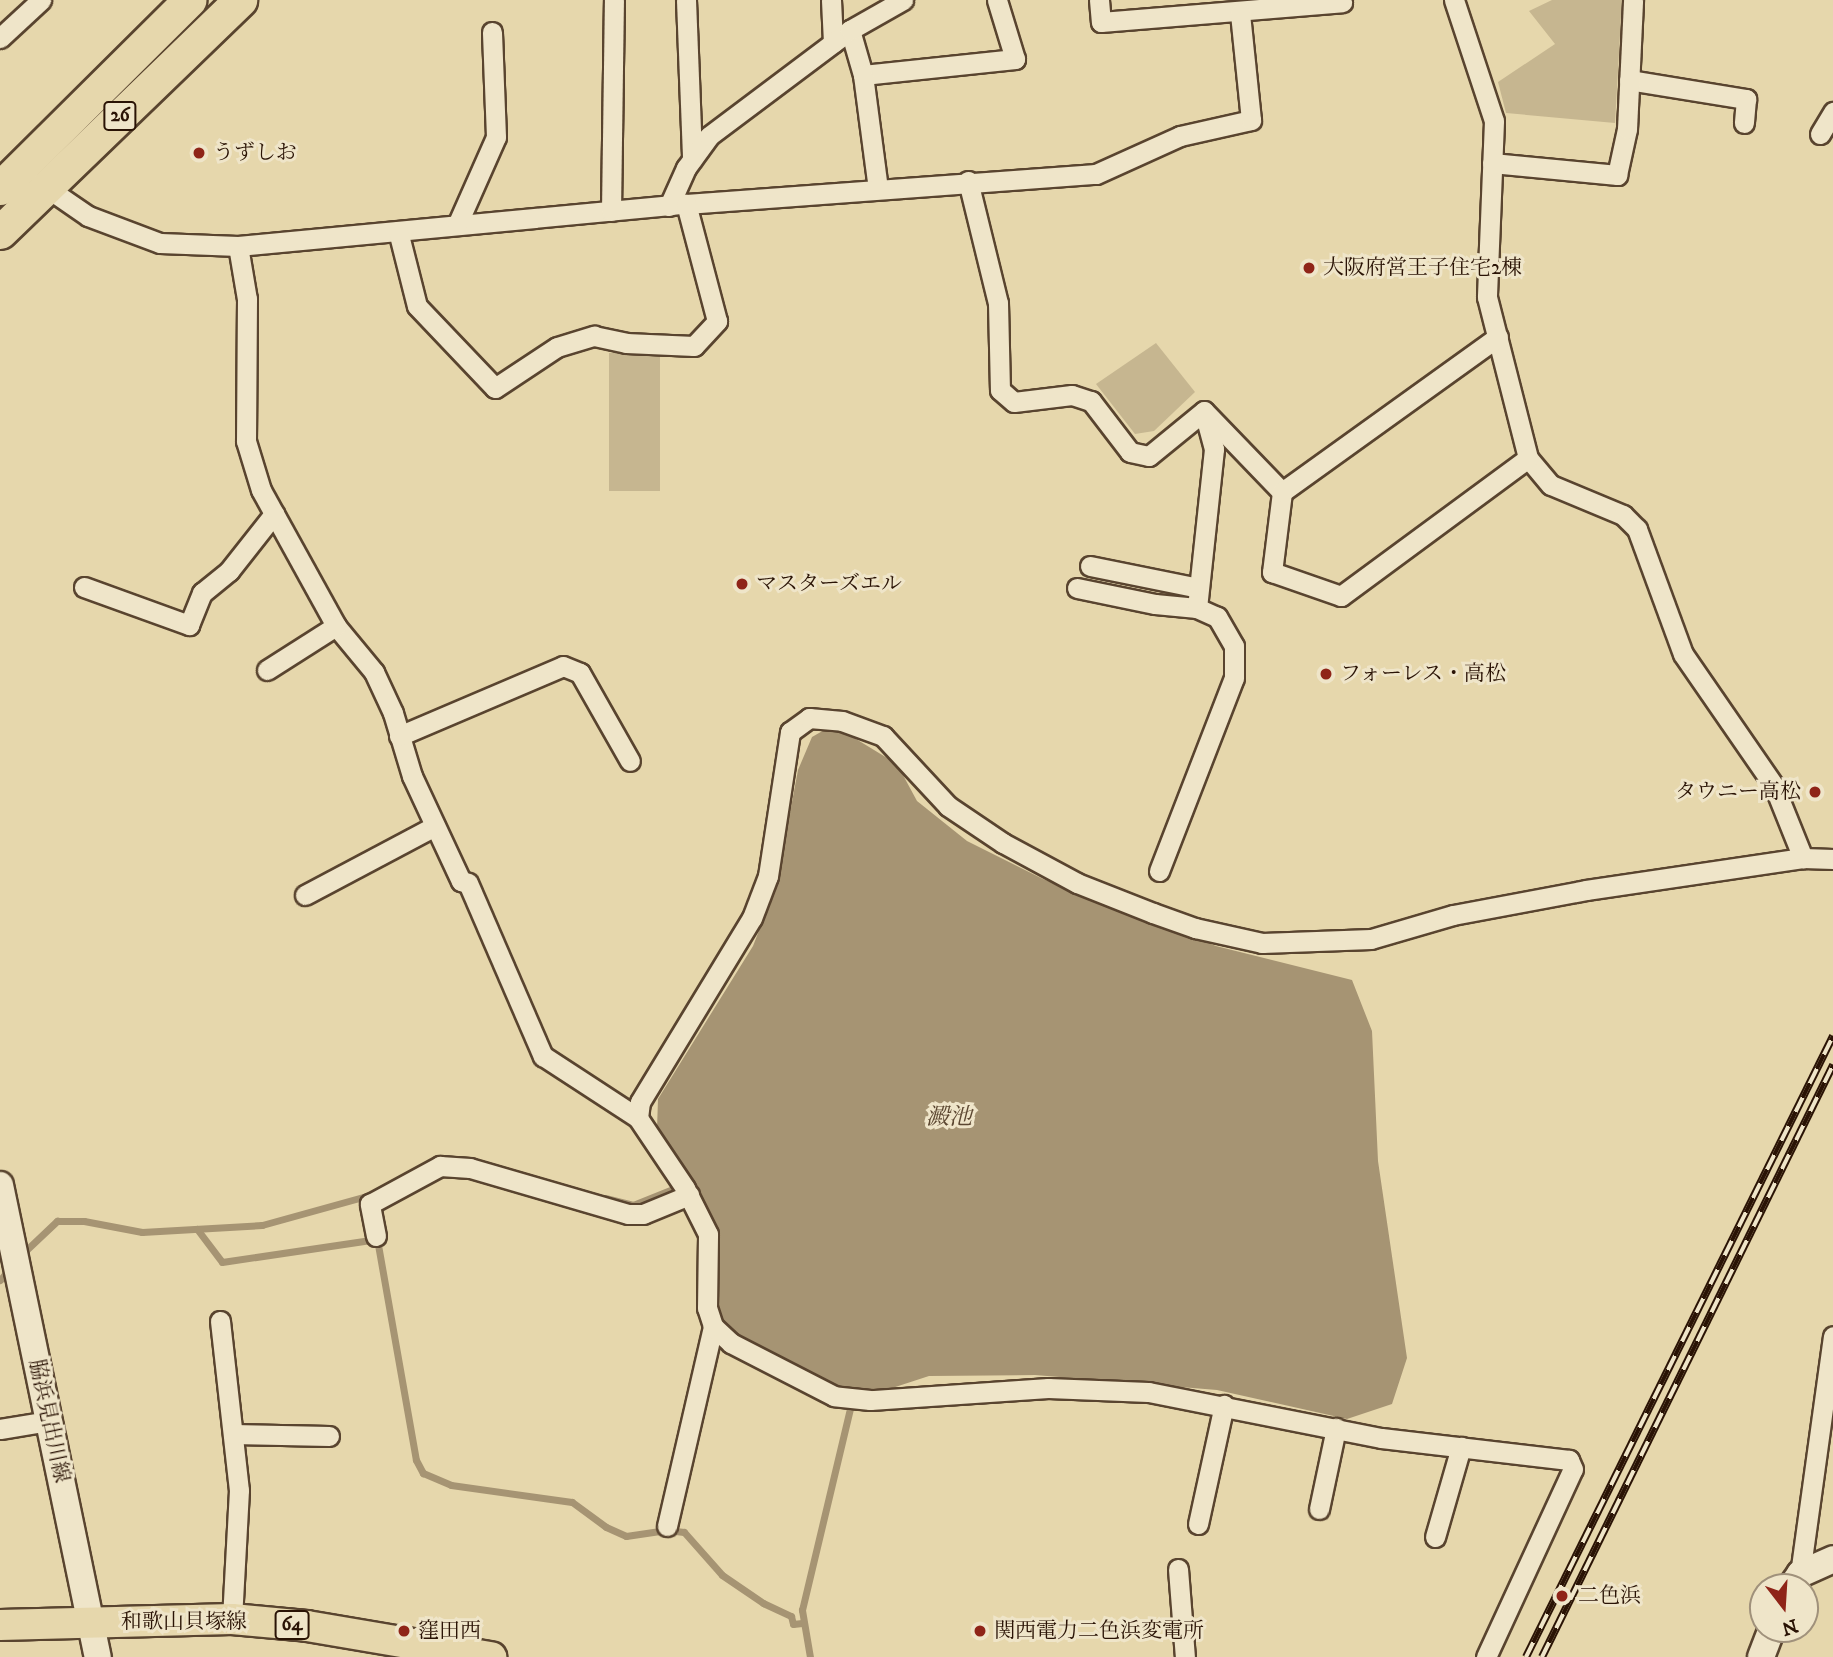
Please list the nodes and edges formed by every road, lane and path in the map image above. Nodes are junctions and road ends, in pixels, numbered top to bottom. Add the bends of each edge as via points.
1 (41, 0) edge
2 (189, 0) edge
3 (240, 0) edge
4 (614, 0) edge
5 (686, 0) edge
6 (831, 0) edge
7 (903, 0) edge
8 (997, 0) edge
9 (1098, 0) edge
10 (1454, 0) edge
11 (1633, 0) edge
12 (1342, 2) dead end
13 (1240, 13) junction
14 (850, 30) junction
15 (492, 32) dead end
16 (0, 38) edge
17 (833, 43) junction
18 (863, 75) junction
19 (1629, 80) junction
20 (1833, 113) edge
21 (1744, 123) dead end
22 (1820, 134) dead end
23 (692, 159) junction
24 (1492, 163) junction
25 (4, 178) edge
26 (968, 181) junction
27 (48, 185) junction
28 (878, 189) junction
29 (678, 205) junction
30 (611, 211) junction
31 (457, 225) junction
32 (398, 231) junction
33 (0, 232) edge
34 (238, 246) junction
35 (1497, 337) junction
36 (1204, 411) junction
37 (1528, 457) junction
38 (1282, 492) junction
39 (274, 514) junction
40 (1090, 566) dead end
41 (84, 587) dead end
42 (1077, 588) dead end
43 (1198, 598) junction
44 (336, 626) junction
45 (267, 670) dead end
46 (399, 736) junction
47 (630, 761) dead end
48 (435, 826) junction
49 (1803, 858) junction
50 (1833, 859) edge
51 (1159, 871) dead end
52 (305, 895) dead end
53 (638, 1118) junction
54 (0, 1185) edge
55 (689, 1195) junction
56 (376, 1236) dead end
57 (220, 1321) dead end
58 (713, 1326) junction
59 (1833, 1336) edge
60 (1224, 1405) junction
61 (49, 1421) junction
62 (1336, 1427) junction
63 (0, 1429) edge
64 (233, 1434) junction
65 (329, 1436) dead end
66 (1461, 1447) junction
67 (1319, 1508) dead end
68 (1198, 1524) dead end
69 (667, 1526) dead end
70 (1435, 1537) dead end
71 (1833, 1559) edge
72 (1178, 1569) dead end
73 (1797, 1573) edge
74 (1809, 1573) edge
75 (232, 1619) junction
76 (91, 1623) junction
77 (0, 1625) edge
78 (98, 1657) edge
79 (491, 1657) edge
80 (1185, 1657) edge
81 (1486, 1657) edge

1 - 16 street
2 - 25 highway, 26
3 - 27 highway, 26
4 - 30 street
5 - 23 street
6 - 17 street
7 - 14 street
8 - 18 street via 1015,59
9 - 13 street via 1101,22
10 - 24 street via 1494,121
11 - 19 street
12 - 13 street
13 - 26 street via 1251,120 1180,136 1096,174
14 - 17 street
14 - 18 street
15 - 31 street via 496,137
17 - 23 street via 709,136
18 - 28 street
19 - 21 street via 1746,99
19 - 24 street via 1627,129 1617,175
20 - 22 street
23 - 29 street
24 - 35 street via 1487,297
25 - 27 street
26 - 28 street
26 - 36 street via 998,303 1000,390 1014,402 1072,395 1091,401 1129,452 1149,456
27 - 33 highway, 26
27 - 34 street via 88,216 160,243
28 - 29 street
29 - 30 street
29 - 32 street via 717,321 694,346 626,343 594,336 557,347 495,388 417,306
30 - 31 street
31 - 32 street
32 - 34 street
34 - 39 street via 247,299 246,442
35 - 37 street
35 - 38 street
36 - 38 street
36 - 43 street via 1214,449
37 - 38 street via 1341,596 1272,572
37 - 49 street via 1551,485 1623,515 1637,529 1683,654 1774,786
39 - 41 street via 229,571 202,593 188,625
39 - 44 street
40 - 43 street
42 - 43 street via 1155,604
43 - 51 street via 1217,617 1234,646 1234,678
44 - 45 street
44 - 46 street via 374,672
46 - 47 street via 563,666 580,673
46 - 48 street
48 - 52 street
48 - 53 street via 461,881 468,883 543,1056
49 - 50 street
49 - 53 street via 1586,890 1453,915 1371,939 1262,943 1195,928 1077,883 1003,843 948,806 883,736 842,721 809,718 790,732 768,876 751,918 640,1102
53 - 55 street
54 - 61 street, 脇浜見出川線
55 - 56 street via 643,1214 628,1214 470,1168 440,1166 370,1204
55 - 58 street via 708,1234 707,1308
57 - 64 street
58 - 60 street via 731,1343 834,1396 870,1400 1005,1388 1094,1388
58 - 69 street
59 - 73 street
60 - 62 street
60 - 68 street
61 - 63 street
61 - 76 street, 脇浜見出川線
62 - 66 street
62 - 67 street
64 - 65 street
64 - 75 street via 239,1490
66 - 70 street
66 - 81 street via 1569,1460 1573,1469
71 - 74 street
72 - 80 street
75 - 76 main road, 和歌山貝塚線 / 64
75 - 79 main road, 和歌山貝塚線 / 64 via 307,1626
76 - 77 main road, 和歌山貝塚線 / 64
76 - 78 street, 脇浜見出川線

